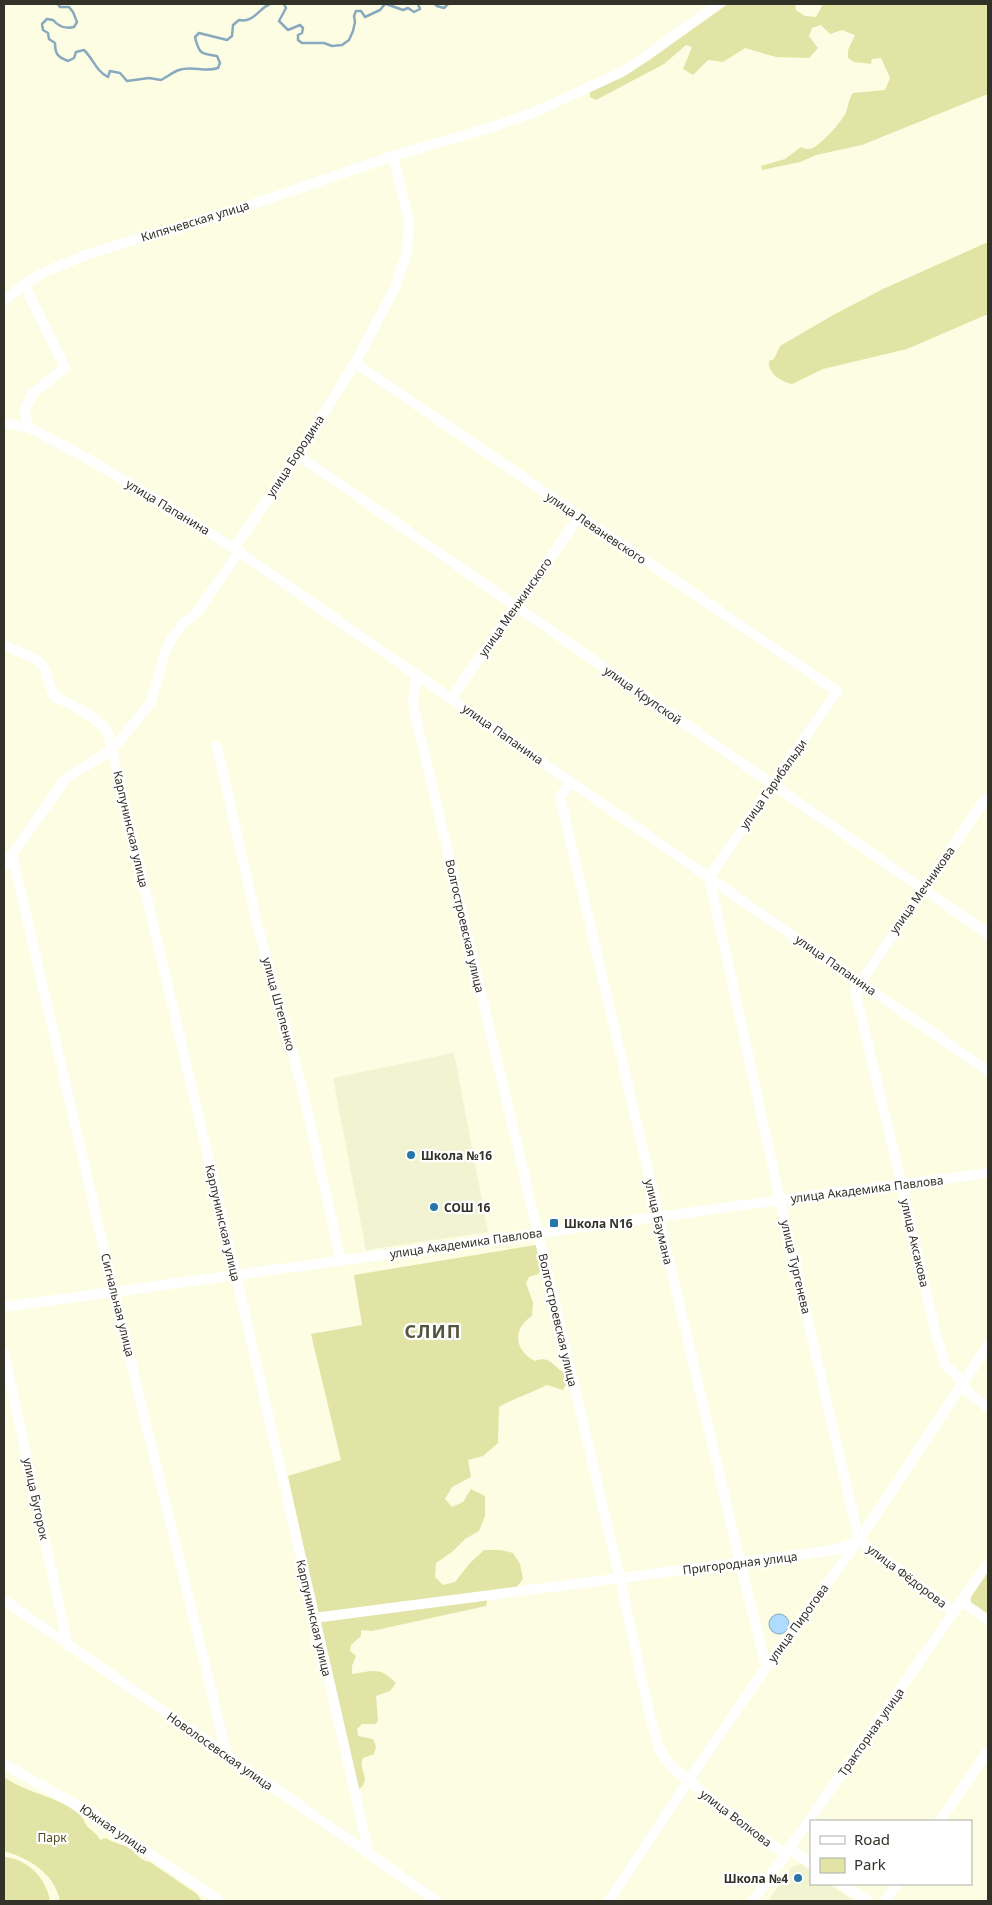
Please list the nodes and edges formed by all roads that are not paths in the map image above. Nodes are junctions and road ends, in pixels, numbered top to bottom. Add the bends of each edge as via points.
1 (718, 4) edge
2 (393, 156) junction
3 (24, 284) junction
4 (4, 301) edge
5 (355, 363) junction
6 (4, 422) edge
7 (30, 428) junction
8 (298, 455) junction
9 (579, 516) junction
10 (237, 550) junction
11 (515, 606) junction
12 (4, 645) edge
13 (416, 673) junction
14 (837, 691) joint
15 (451, 698) junction
16 (217, 746) dead end
17 (112, 750) junction
18 (571, 782) junction
19 (772, 784) junction
20 (987, 800) edge
21 (12, 854) junction
22 (4, 866) edge
23 (709, 877) junction
24 (923, 890) junction
25 (988, 934) edge
26 (860, 982) junction
27 (988, 1071) edge
28 (988, 1173) edge
29 (902, 1185) junction
30 (780, 1200) junction
31 (658, 1217) junction
32 (538, 1234) junction
33 (341, 1261) junction
34 (236, 1275) junction
35 (114, 1292) junction
36 (4, 1307) edge
37 (988, 1345) edge
38 (4, 1353) edge
39 (963, 1381) junction
40 (988, 1408) edge
41 (859, 1540) junction
42 (740, 1562) junction
43 (988, 1563) edge
44 (620, 1579) junction
45 (4, 1600) edge
46 (962, 1602) junction
47 (955, 1612) junction
48 (314, 1618) junction
49 (988, 1620) edge
50 (68, 1646) junction
51 (769, 1663) junction
52 (988, 1751) edge
53 (227, 1755) junction
54 (4, 1764) edge
55 (688, 1781) junction
56 (941, 1820) edge
57 (787, 1852) junction
58 (369, 1854) junction
59 (810, 1863) edge
60 (843, 1885) edge
61 (896, 1885) edge
62 (219, 1901) edge
63 (437, 1901) edge
64 (609, 1901) edge
65 (753, 1901) edge
66 (868, 1901) edge
67 (885, 1901) edge

1 - 2 street, Кипячевская улица via 620,73 515,120
2 - 3 street, Кипячевская улица via 195,224 86,255
2 - 5 street, улица Бородина via 409,220 407,251 396,286
3 - 4 street, Кипячевская улица
3 - 7 street via 65,368 32,394 24,413
5 - 8 street, улица Бородина
5 - 9 street, улица Леваневского
6 - 7 street, улица Папанина
7 - 10 street, улица Папанина via 81,455
8 - 10 street, улица Бородина
8 - 11 street, улица Крупской
9 - 11 street, улица Менжинского
9 - 14 street, улица Леваневского
10 - 13 street, улица Папанина
10 - 17 street, улица Бородина via 197,612 172,638 151,702
11 - 15 street, улица Менжинского
11 - 19 street, улица Крупской
12 - 17 street, Карпунинская улица via 37,660 44,667 54,696 101,723 108,733
13 - 15 street, улица Папанина
13 - 32 street, Волгостроевская улица via 413,705
14 - 19 street, улица Гарибальди
15 - 18 street, улица Папанина
16 - 33 street, улица Штепенко via 257,924 303,1092
17 - 21 street, улица Бородина via 66,778
17 - 34 street, Карпунинская улица
18 - 23 street, улица Папанина
18 - 31 street, улица Баумана via 560,797
19 - 23 street, улица Гарибальди
19 - 24 street, улица Крупской
20 - 24 street, улица Мечникова
21 - 22 street, улица Бородина
21 - 35 street, Сигнальная улица
23 - 26 street, улица Папанина
23 - 30 street, улица Тургенева
24 - 25 street, улица Крупской
24 - 26 street, улица Мечникова
26 - 27 street, улица Папанина
26 - 29 street, улица Аксакова via 855,991
28 - 29 street, улица Академика Павлова
29 - 30 street, улица Академика Павлова
29 - 39 street, улица Аксакова via 935,1331 946,1366
30 - 31 street, улица Академика Павлова
30 - 41 street, улица Тургенева
31 - 32 street, улица Академика Павлова
31 - 42 street, улица Баумана
32 - 33 street, улица Академика Павлова
32 - 44 street, Волгостроевская улица
33 - 34 street, улица Академика Павлова
34 - 35 street, улица Академика Павлова
34 - 48 street, Карпунинская улица
35 - 36 street, улица Академика Павлова
35 - 53 street, Сигнальная улица
37 - 39 street, улица Пирогова
38 - 50 street, улица Бугорок
39 - 40 street, улица Аксакова via 966,1390
39 - 41 street, улица Пирогова
41 - 42 street, Пригородная улица via 835,1550
41 - 47 street, улица Фёдорова
41 - 51 street, улица Пирогова
42 - 44 street, Пригородная улица
42 - 51 street, улица Баумана via 764,1659
43 - 46 street, Тракторная улица
44 - 48 street, Пригородная улица
44 - 55 street, Волгостроевская улица via 659,1748
45 - 50 street, Новолосевская улица
46 - 47 street, Тракторная улица
46 - 49 street, улица Фёдорова
47 - 57 street, Тракторная улица
48 - 58 street, Карпунинская улица
50 - 53 street, Новолосевская улица
51 - 55 street, улица Пирогова
52 - 56 street
53 - 58 street, Новолосевская улица
54 - 62 street, Южная улица via 94,1815
55 - 57 street, улица Волкова via 742,1824
55 - 64 street, улица Пирогова
57 - 59 street, улица Волкова
57 - 65 street, Тракторная улица
58 - 63 street, Новолосевская улица
60 - 66 street
61 - 67 street

